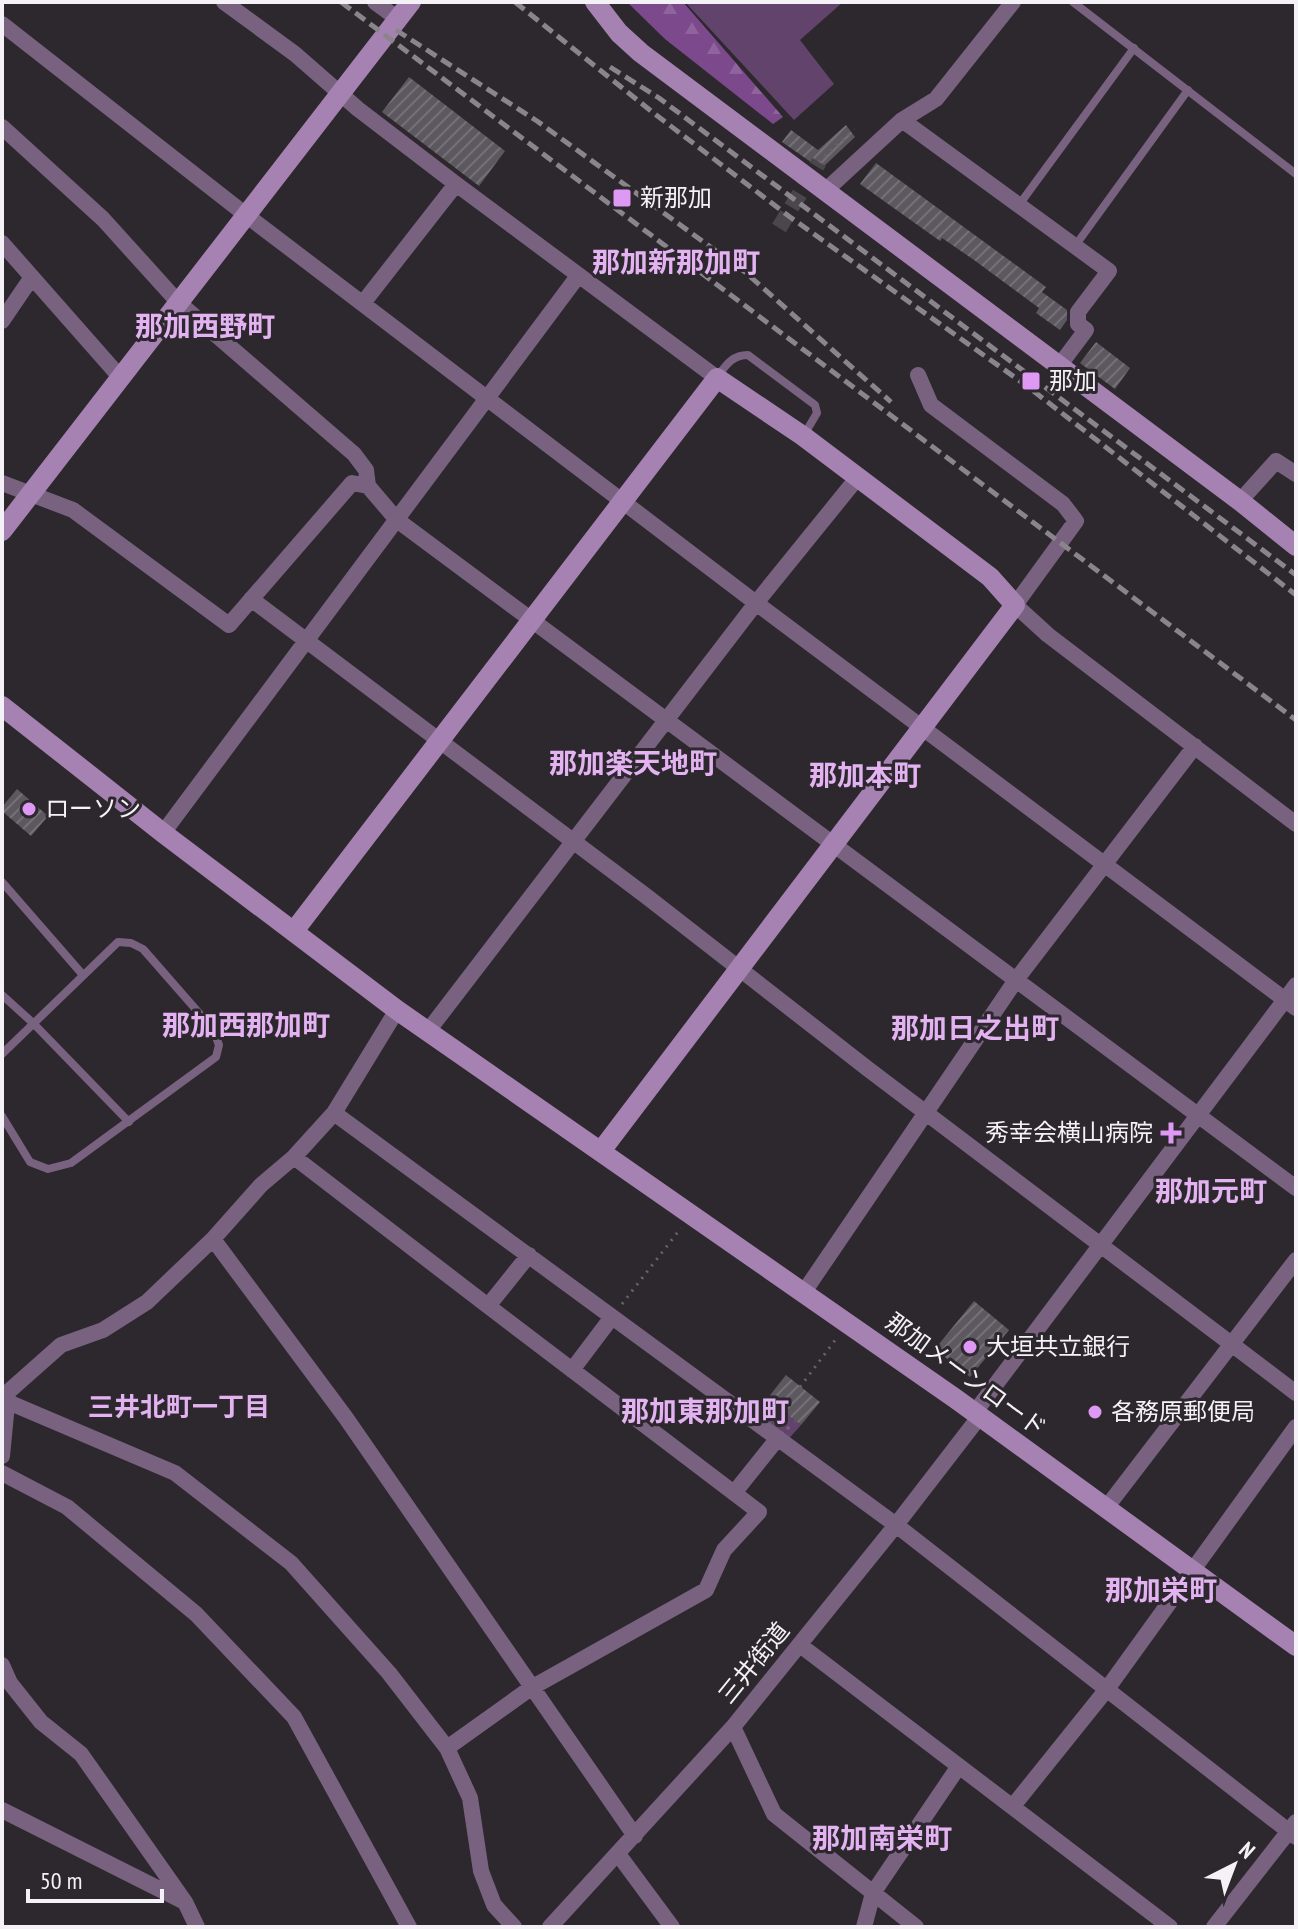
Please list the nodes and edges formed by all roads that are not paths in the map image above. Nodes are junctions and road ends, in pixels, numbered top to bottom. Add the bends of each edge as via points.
1 (224, 2) edge
2 (375, 2) edge
3 (411, 2) edge
4 (595, 2) edge
5 (1013, 2) edge
6 (1073, 2) edge
7 (398, 19) junction
8 (2, 24) edge
9 (1134, 48) junction
10 (1188, 90) junction
11 (339, 92) junction
12 (902, 120) junction
13 (2, 127) edge
14 (1296, 174) edge
15 (456, 184) junction
16 (825, 191) junction
17 (1019, 205) junction
18 (246, 215) junction
19 (2, 243) edge
20 (1075, 246) junction
21 (578, 276) junction
22 (32, 277) junction
23 (178, 302) junction
24 (363, 303) junction
25 (2, 321) edge
26 (1059, 366) junction
27 (918, 375) dead end
28 (120, 377) junction
29 (717, 378) junction
30 (489, 397) junction
31 (803, 436) junction
32 (1296, 474) edge
33 (858, 477) junction
34 (2, 483) edge
35 (368, 486) junction
36 (30, 495) junction
37 (624, 501) junction
38 (1240, 501) junction
39 (397, 520) junction
40 (2, 531) edge
41 (1296, 546) edge
42 (251, 599) junction
43 (756, 603) junction
44 (1015, 605) junction
45 (533, 621) junction
46 (306, 641) junction
47 (2, 706) edge
48 (667, 721) junction
49 (922, 728) junction
50 (441, 741) junction
51 (1195, 746) junction
52 (1296, 824) edge
53 (163, 833) junction
54 (572, 843) junction
55 (834, 845) junction
56 (1103, 863) junction
57 (2, 882) edge
58 (294, 931) junction
59 (739, 969) junction
60 (83, 975) junction
61 (1016, 980) junction
62 (1296, 985) edge
63 (2, 995) edge
64 (1290, 1004) edge
65 (397, 1010) junction
66 (33, 1023) junction
67 (428, 1031) junction
68 (2, 1054) edge
69 (334, 1113) junction
70 (926, 1113) junction
71 (1198, 1115) junction
72 (2, 1116) edge
73 (129, 1122) junction
74 (601, 1151) junction
75 (294, 1157) junction
76 (1296, 1188) edge
77 (213, 1239) junction
78 (1100, 1245) junction
79 (529, 1255) junction
80 (1296, 1260) edge
81 (804, 1292) junction
82 (488, 1306) junction
83 (612, 1317) junction
84 (1233, 1346) junction
85 (572, 1370) junction
86 (1296, 1393) edge
87 (5, 1396) edge
88 (977, 1414) junction
89 (1296, 1427) edge
90 (778, 1438) junction
91 (2, 1456) edge
92 (2, 1473) edge
93 (734, 1493) junction
94 (1106, 1508) junction
95 (896, 1525) junction
96 (1191, 1570) junction
97 (800, 1645) junction
98 (1296, 1646) edge
99 (2, 1665) edge
100 (531, 1688) junction
101 (1107, 1689) junction
102 (733, 1727) junction
103 (447, 1748) junction
104 (959, 1766) junction
105 (1013, 1806) junction
106 (2, 1810) edge
107 (1294, 1830) edge
108 (635, 1836) junction
109 (618, 1854) junction
110 (873, 1893) junction
111 (185, 1902) junction
112 (1161, 1924) edge
113 (197, 1927) edge
114 (409, 1927) edge
115 (514, 1927) edge
116 (550, 1927) edge
117 (672, 1927) edge
118 (864, 1927) edge
119 (916, 1927) edge
120 (1214, 1927) edge

1 - 11 street
2 - 7 street
3 - 7 street
4 - 16 street via 641,53
5 - 12 street via 936,99
6 - 9 lane
7 - 11 street
8 - 18 street
9 - 10 lane
9 - 17 lane
10 - 14 lane
10 - 20 lane
11 - 15 street
11 - 18 street
12 - 16 street
12 - 17 street
13 - 23 street via 103,219
15 - 21 street
15 - 24 street
16 - 26 street
17 - 20 street
18 - 23 street
18 - 24 street
19 - 22 street
20 - 26 street via 1109,271 1078,312 1078,324 1086,330
21 - 29 street
21 - 30 street
22 - 25 street
22 - 28 street
23 - 28 street
23 - 35 street via 354,454 366,470
24 - 30 street
26 - 38 street
27 - 44 street via 931,405 1063,504 1076,521
28 - 36 street
29 - 31 street
29 - 31 lane via 729,360 748,355 815,405 817,413
29 - 37 street
30 - 37 street
30 - 39 street
31 - 33 street
32 - 38 street via 1276,461
33 - 43 street
33 - 44 street via 990,577
34 - 36 street
35 - 39 street
35 - 42 street via 352,483
36 - 40 street
36 - 42 street via 73,510 229,625
37 - 43 street
37 - 45 street
38 - 41 street
39 - 45 street
39 - 46 street
42 - 46 street
43 - 48 street
43 - 49 street
44 - 49 street
44 - 51 street
45 - 48 street
45 - 50 street
46 - 50 street
46 - 53 street
47 - 53 street
48 - 54 street
48 - 55 street
49 - 55 street
49 - 56 street
50 - 54 street
50 - 58 street
51 - 52 street
51 - 56 street
53 - 58 street, 那加メーンロード
54 - 59 street
54 - 67 street
55 - 59 street
55 - 61 street
56 - 61 street
56 - 64 street
57 - 60 lane
58 - 65 street, 那加メーンロード
59 - 70 street
59 - 74 street
60 - 66 lane
60 - 73 lane via 118,942 143,949 213,1029 219,1045 216,1057
61 - 70 street
61 - 71 street
62 - 64 street, 三井街道
63 - 66 lane
64 - 71 street, 三井街道
65 - 67 street, 那加メーンロード
65 - 69 street
66 - 68 lane
66 - 73 lane
67 - 74 street, 那加メーンロード
69 - 75 street
69 - 79 street
70 - 78 street
70 - 81 street
71 - 76 street
71 - 78 street, 三井街道
72 - 73 lane via 30,1162 48,1169 71,1163
74 - 81 street, 那加メーンロード
75 - 77 street
75 - 82 street
77 - 87 street via 147,1302 103,1330 61,1345
77 - 100 street via 346,1418
78 - 84 street
78 - 88 street, 三井街道
79 - 82 street
79 - 83 street
80 - 84 street
81 - 88 street, 那加メーンロード
82 - 85 street
83 - 85 street
83 - 90 street
84 - 86 street
84 - 94 street
85 - 93 street
87 - 91 street
87 - 103 street via 175,1473 291,1563 389,1673
88 - 94 street, 那加メーンロード
88 - 95 street, 三井街道
89 - 96 street
90 - 93 street
90 - 95 street
92 - 114 street via 79,1516 196,1614 294,1717
93 - 100 street via 759,1512 724,1550 706,1590
94 - 96 street, 那加メーンロード
95 - 97 street, 三井街道
95 - 101 street
96 - 98 street, 那加メーンロード
96 - 101 street
97 - 102 street, 三井街道
97 - 104 street
99 - 111 street via 41,1722 81,1754
100 - 103 street
100 - 108 street
101 - 105 street
101 - 107 street
102 - 108 street, 三井街道
102 - 110 street via 774,1814
103 - 115 street via 470,1798 481,1871 494,1905
104 - 105 street
104 - 110 street
105 - 112 street
106 - 111 street
107 - 120 street
108 - 109 street, 三井街道
109 - 116 street, 三井街道
109 - 117 street
110 - 118 street
110 - 119 street
111 - 113 street

